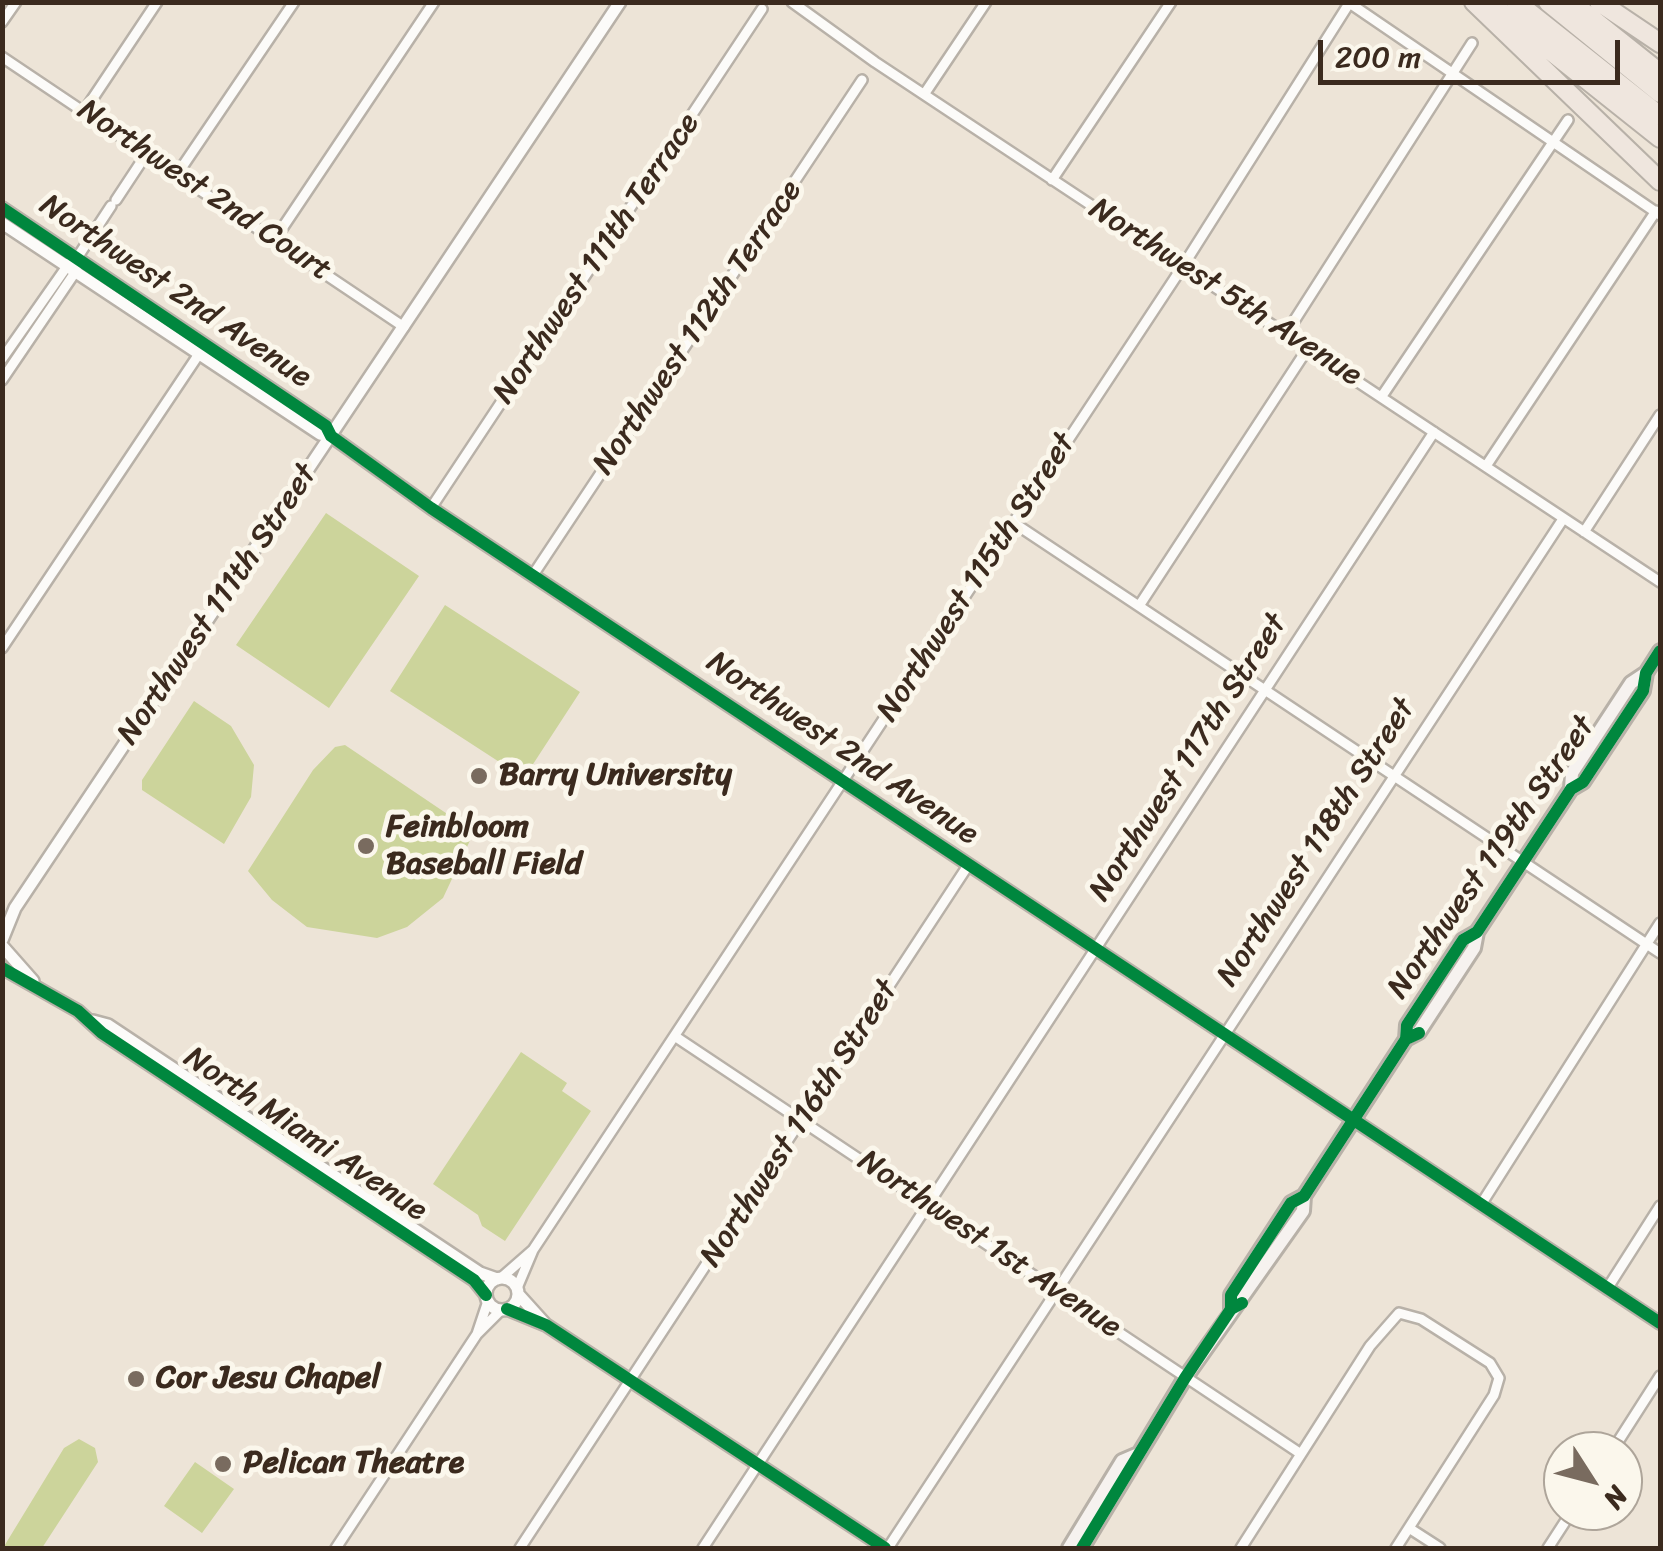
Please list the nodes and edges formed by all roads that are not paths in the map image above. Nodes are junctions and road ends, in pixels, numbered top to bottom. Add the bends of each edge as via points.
1 (16, 2) edge
2 (158, 2) edge
3 (294, 2) edge
4 (434, 2) edge
5 (620, 2) edge
6 (986, 2) edge
7 (1171, 2) edge
8 (1474, 2) edge
9 (1489, 2) edge
10 (1516, 2) edge
11 (1548, 2) edge
12 (1571, 2) edge
13 (1599, 2) edge
14 (1349, 3) edge
15 (798, 4) edge
16 (762, 9) dead end
17 (2, 22) edge
18 (1472, 43) dead end
19 (1660, 43) edge
20 (2, 57) edge
21 (1452, 73) junction
22 (1660, 74) edge
23 (862, 80) dead end
24 (925, 93) junction
25 (1660, 93) edge
26 (85, 110) junction
27 (1660, 116) edge
28 (1568, 120) dead end
29 (1660, 138) edge
30 (1554, 143) junction
31 (147, 153) junction
32 (178, 173) junction
33 (1052, 180) junction
34 (1660, 181) edge
35 (2, 208) edge
36 (1658, 213) edge
37 (2, 222) edge
38 (276, 239) junction
39 (73, 264) junction
40 (1183, 266) junction
41 (404, 327) junction
42 (1286, 332) junction
43 (1308, 348) junction
44 (202, 349) junction
45 (4, 356) edge
46 (16, 359) junction
47 (2, 380) edge
48 (1382, 396) junction
49 (1660, 415) edge
50 (1434, 432) junction
51 (331, 436) junction
52 (1486, 466) junction
53 (431, 508) junction
54 (1564, 519) junction
55 (1014, 523) junction
56 (1584, 532) junction
57 (533, 575) junction
58 (1660, 582) edge
59 (1139, 606) junction
60 (2, 648) edge
61 (1660, 651) edge
62 (1266, 691) junction
63 (1394, 774) junction
64 (842, 782) junction
65 (1523, 861) junction
66 (967, 867) junction
67 (15, 908) junction
68 (2, 919) edge
69 (1660, 923) edge
70 (1646, 944) junction
71 (3, 946) edge
72 (1096, 952) junction
73 (1660, 952) edge
74 (2, 968) edge
75 (34, 982) junction
76 (1224, 1037) junction
77 (676, 1038) junction
78 (802, 1119) junction
79 (1353, 1121) junction
80 (348, 1191) junction
81 (1482, 1203) junction
82 (928, 1204) junction
83 (1660, 1206) edge
84 (533, 1250) junction
85 (499, 1278) junction
86 (1607, 1288) junction
87 (518, 1291) junction
88 (1055, 1292) junction
89 (487, 1298) junction
90 (504, 1310) junction
91 (1660, 1323) edge
92 (546, 1326) junction
93 (477, 1334) junction
94 (1660, 1376) edge
95 (1185, 1378) junction
96 (631, 1380) junction
97 (1625, 1431) edge
98 (1136, 1454) junction
99 (1302, 1454) junction
100 (758, 1465) junction
101 (1409, 1528) junction
102 (336, 1548) edge
103 (520, 1548) edge
104 (703, 1548) edge
105 (887, 1548) edge
106 (1069, 1548) edge
107 (1082, 1548) edge
108 (1241, 1548) edge
109 (1396, 1548) edge
110 (1440, 1548) edge

1 - 17 street
2 - 26 street
3 - 32 street
4 - 38 street
5 - 41 street, Northwest 111th Street
6 - 24 street
7 - 33 street
8 - 34 highway
9 - 29 highway
10 - 27 highway
11 - 25 highway
12 - 22 highway
13 - 19 highway
14 - 21 street
14 - 40 street, Northwest 115th Street
15 - 24 street, Northwest 5th Avenue
16 - 53 street, Northwest 111th Terrace
18 - 21 street
20 - 26 street, Northwest 2nd Court
21 - 30 street
21 - 42 street
23 - 57 street, Northwest 112th Terrace
24 - 33 street, Northwest 5th Avenue
26 - 31 street, Northwest 2nd Court
28 - 30 street
30 - 36 street
30 - 48 street
31 - 32 street, Northwest 2nd Court
31 - 39 street
32 - 38 street, Northwest 2nd Court
33 - 40 street, Northwest 5th Avenue
35 - 39 street, Northwest 2nd Avenue
36 - 52 street
37 - 39 street, Northwest 2nd Avenue
38 - 41 street, Northwest 2nd Court
39 - 44 street, Northwest 2nd Avenue
39 - 45 street
39 - 46 street
40 - 42 street, Northwest 5th Avenue
40 - 55 street, Northwest 115th Street
41 - 51 street, Northwest 111th Street
42 - 43 street, Northwest 5th Avenue
43 - 48 street, Northwest 5th Avenue
43 - 59 street
44 - 51 street, Northwest 2nd Avenue via 326,426
44 - 60 street
45 - 46 street
46 - 47 street
48 - 50 street, Northwest 5th Avenue
49 - 56 street
50 - 52 street, Northwest 5th Avenue
50 - 62 street, Northwest 117th Street
51 - 53 street, Northwest 2nd Avenue
51 - 67 street, Northwest 111th Street
52 - 54 street, Northwest 5th Avenue
53 - 57 street, Northwest 2nd Avenue
54 - 56 street, Northwest 5th Avenue
54 - 63 street, Northwest 118th Street
55 - 59 street
55 - 64 street, Northwest 115th Street
56 - 58 street, Northwest 5th Avenue
57 - 64 street, Northwest 2nd Avenue
59 - 62 street
61 - 65 main road, Northwest 119th Street via 1572,773 1571,788
62 - 63 street
62 - 72 street, Northwest 117th Street
63 - 65 street
63 - 76 street, Northwest 118th Street
64 - 66 street, Northwest 2nd Avenue
64 - 77 street, Northwest 115th Street
65 - 70 street
65 - 79 main road, Northwest 119th Street via 1476,932 1474,948
66 - 72 street, Northwest 2nd Avenue
66 - 78 street, Northwest 116th Street
67 - 68 street, Northwest 111th Street
67 - 71 street, Northwest 111th Street
69 - 70 street
70 - 73 street
70 - 81 street
71 - 75 street, North Miami Avenue
72 - 76 street, Northwest 2nd Avenue
72 - 82 street, Northwest 117th Street
74 - 75 street, North Miami Avenue
75 - 80 street, North Miami Avenue
76 - 79 street, Northwest 2nd Avenue
76 - 88 street, Northwest 118th Street
77 - 78 street, Northwest 1st Avenue
77 - 84 street, Northwest 115th Street
78 - 82 street, Northwest 1st Avenue
78 - 96 street, Northwest 116th Street
79 - 81 street, Northwest 2nd Avenue
79 - 95 main road, Northwest 119th Street via 1304,1196 1303,1211
80 - 85 street, North Miami Avenue via 480,1273
80 - 89 street, North Miami Avenue via 474,1280
81 - 86 street, Northwest 2nd Avenue
82 - 88 street, Northwest 1st Avenue
82 - 100 street, Northwest 117th Street
83 - 86 street
84 - 85 street
84 - 87 street
85 - 87 street, North Miami Avenue
85 - 89 street
86 - 91 street, Northwest 2nd Avenue
87 - 90 street
87 - 92 street
88 - 95 street, Northwest 1st Avenue
88 - 105 street, Northwest 118th Street
89 - 90 street, North Miami Avenue
89 - 93 street
90 - 92 street
90 - 93 street
92 - 96 street
93 - 102 street
94 - 97 street
95 - 98 main road, Northwest 119th Street
95 - 99 street, Northwest 1st Avenue
96 - 100 street
96 - 103 street, Northwest 116th Street
98 - 106 main road, Northwest 119th Street via 1122,1462
98 - 107 main road, Northwest 119th Street via 1134,1469
99 - 101 street via 1370,1346 1399,1314 1421,1319 1490,1363 1498,1378 1494,1395
99 - 108 street
100 - 104 street, Northwest 117th Street
100 - 105 street
101 - 109 street
101 - 110 street

